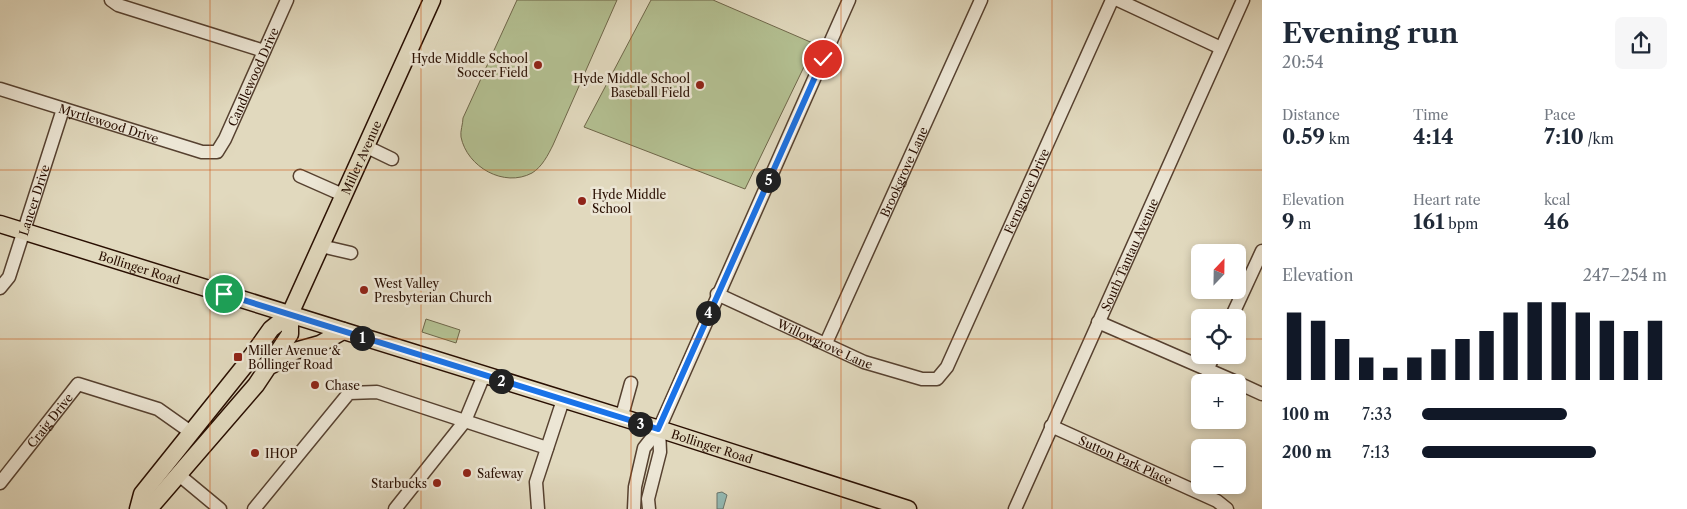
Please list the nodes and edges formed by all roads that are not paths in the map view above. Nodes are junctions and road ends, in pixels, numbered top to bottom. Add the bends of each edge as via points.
1 (112, 0) edge
2 (287, 0) edge
3 (432, 0) edge
4 (849, 0) edge
5 (981, 0) edge
6 (1112, 0) edge
7 (1118, 0) edge
8 (1243, 0) edge
9 (1221, 48) junction
10 (264, 50) junction
11 (0, 88) edge
12 (63, 109) junction
13 (365, 146) junction
14 (217, 152) joint
15 (392, 159) dead end
16 (300, 176) dead end
17 (343, 195) junction
18 (0, 224) edge
19 (24, 232) junction
20 (321, 246) junction
21 (1262, 250) edge
22 (351, 253) dead end
23 (0, 288) edge
24 (717, 294) junction
25 (1235, 309) edge
26 (290, 314) junction
27 (1098, 322) junction
28 (343, 331) junction
29 (826, 343) junction
30 (1210, 364) edge
31 (270, 366) junction
32 (1207, 370) junction
33 (1216, 374) edge
34 (484, 375) junction
35 (937, 379) joint
36 (631, 382) dead end
37 (1246, 387) edge
38 (1262, 394) edge
39 (563, 400) junction
40 (621, 418) junction
41 (465, 421) junction
42 (1051, 426) junction
43 (658, 429) junction
44 (192, 433) junction
45 (547, 448) junction
46 (178, 475) junction
47 (0, 483) edge
48 (204, 504) edge
49 (138, 509) edge
50 (145, 509) edge
51 (220, 509) edge
52 (254, 509) edge
53 (396, 509) edge
54 (538, 509) edge
55 (634, 509) edge
56 (649, 509) edge
57 (908, 509) edge
58 (1014, 509) edge
59 (1227, 509) edge

1 - 10 street via 118,5
2 - 10 street, Candlewood Drive
3 - 13 main road, Miller Avenue
4 - 24 street
5 - 29 street, Brookgrove Lane
6 - 35 street, Ferngrove Drive via 947,367
7 - 9 street
8 - 9 street, South Tantau Avenue
9 - 27 street, South Tantau Avenue
10 - 14 street, Candlewood Drive via 226,140
11 - 12 street, Myrtlewood Drive
12 - 14 street, Myrtlewood Drive via 202,152
12 - 19 street, Lancer Drive
13 - 15 street
13 - 17 main road, Miller Avenue
16 - 17 street
17 - 20 main road, Miller Avenue
18 - 19 main road, Bollinger Road
19 - 23 street, Lancer Drive via 9,277
19 - 26 main road, Bollinger Road
20 - 22 street
20 - 26 main road, Miller Avenue
21 - 25 street
24 - 29 street, Willowgrove Lane
24 - 43 street
26 - 28 main road, Bollinger Road
26 - 31 main road, Miller Avenue via 290,334
26 - 44 main road, Miller Avenue via 271,329
27 - 32 street
27 - 42 street, South Tantau Avenue
28 - 31 main road
28 - 34 main road, Bollinger Road
29 - 35 street, Willowgrove Lane via 864,362 922,379
30 - 32 street
31 - 46 main road, Miller Avenue
32 - 33 street
34 - 39 main road, Bollinger Road
34 - 41 street
36 - 40 street
37 - 38 street
39 - 40 main road, Bollinger Road
39 - 45 street
40 - 43 main road, Bollinger Road
41 - 45 street
41 - 52 street via 377,392 349,393
41 - 53 street
42 - 58 street, South Tantau Avenue
42 - 59 street, Sutton Park Place
43 - 55 street via 644,448 636,478
43 - 56 street via 660,452 648,499
43 - 57 main road, Bollinger Road
44 - 47 street, Craig Drive via 158,409 78,384
44 - 49 main road, Miller Avenue via 142,494
45 - 54 street via 536,482
46 - 48 street
46 - 50 main road, Miller Avenue
48 - 51 street

